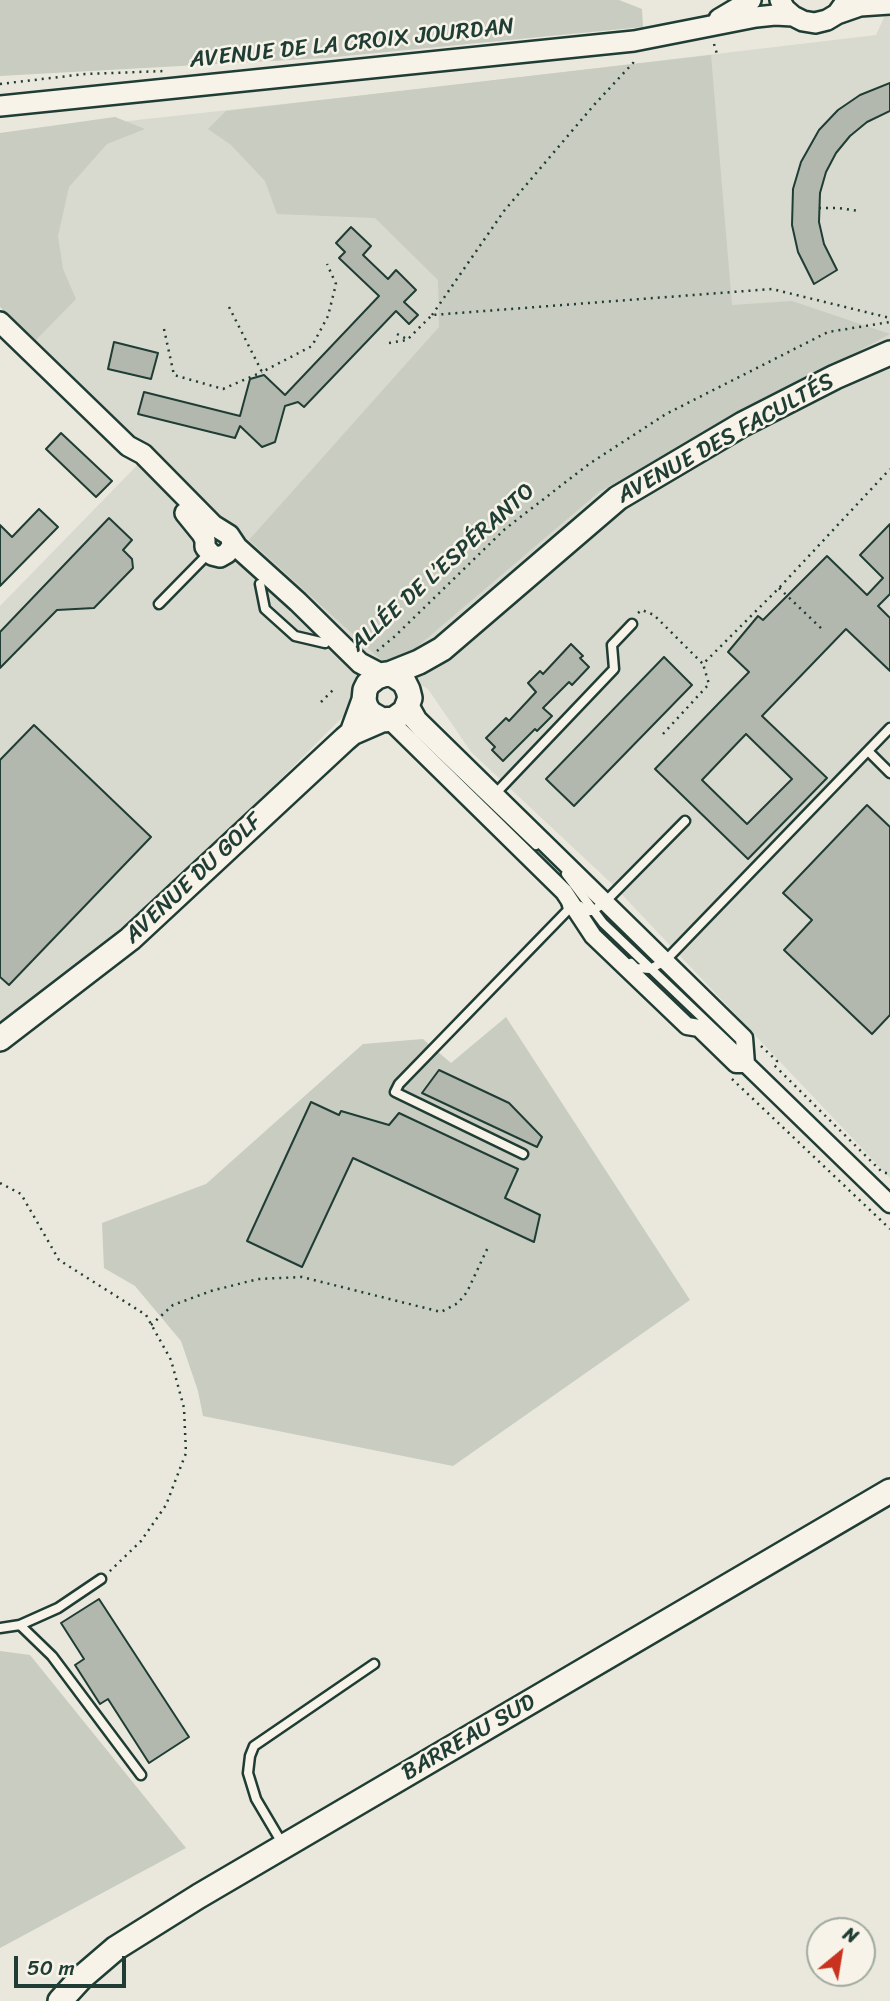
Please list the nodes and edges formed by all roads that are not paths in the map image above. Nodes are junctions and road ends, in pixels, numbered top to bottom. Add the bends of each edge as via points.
1 (751, 0) edge
2 (780, 0) edge
3 (890, 4) edge
4 (842, 7) edge
5 (793, 16) junction
6 (709, 25) junction
7 (0, 106) edge
8 (0, 322) edge
9 (890, 353) edge
10 (218, 543) junction
11 (159, 604) dead end
12 (632, 624) road end
13 (442, 649) junction
14 (386, 675) junction
15 (364, 698) junction
16 (398, 711) junction
17 (890, 728) edge
18 (352, 733) junction
19 (868, 751) junction
20 (890, 773) edge
21 (495, 794) junction
22 (685, 821) dead end
23 (565, 892) junction
24 (600, 906) junction
25 (600, 942) junction
26 (665, 961) junction
27 (650, 969) junction
28 (0, 1039) edge
29 (741, 1069) junction
30 (523, 1154) dead end
31 (890, 1204) edge
32 (890, 1492) edge
33 (890, 1508) edge
34 (101, 1579) road end
35 (20, 1625) junction
36 (0, 1628) edge
37 (374, 1664) dead end
38 (141, 1775) dead end
39 (284, 1846) junction
40 (60, 2001) edge
41 (72, 2001) edge

1 - 6 street, AVENUE DE LA CROIX JOURDAN
2 - 5 street
3 - 4 street, AVENUE DE LA CROIX JOURDAN
4 - 5 street, AVENUE DE LA CROIX JOURDAN via 827,20 815,23
5 - 6 street, AVENUE DE LA CROIX JOURDAN
6 - 7 street, AVENUE DE LA CROIX JOURDAN via 634,41
8 - 10 street via 128,446 141,469
9 - 13 main road, AVENUE DES FACULTÉS via 743,424 618,498
10 - 11 lane
10 - 14 street via 237,547 360,663
10 - 15 street via 352,670
12 - 21 lane via 612,645 614,669
13 - 14 main road, AVENUE DES FACULTÉS
13 - 16 main road, AVENUE DES FACULTÉS
14 - 15 main road via 368,684
14 - 16 main road via 397,677 408,690
15 - 16 main road via 370,713
15 - 18 main road, AVENUE DU GOLF
16 - 18 main road
16 - 21 street via 418,719
16 - 23 street
16 - 24 lane
17 - 19 lane
18 - 28 main road, AVENUE DU GOLF via 130,939
19 - 20 lane
19 - 26 lane
21 - 24 street
22 - 24 lane
23 - 24 lane via 586,912
23 - 25 street
23 - 30 lane via 568,910 395,1092
24 - 26 street
24 - 27 lane via 603,923
25 - 27 lane via 611,945 636,968
25 - 29 street via 687,1026 699,1028
26 - 27 lane
26 - 29 street via 744,1038
27 - 29 lane via 734,1048
29 - 31 street
32 - 39 main road, BARREAU SUD
33 - 41 main road, BARREAU SUD via 156,1933
34 - 35 lane via 58,1608
35 - 36 lane
35 - 38 lane via 52,1656
37 - 39 lane via 254,1746 248,1773 256,1799
39 - 40 main road, BARREAU SUD via 116,1948

